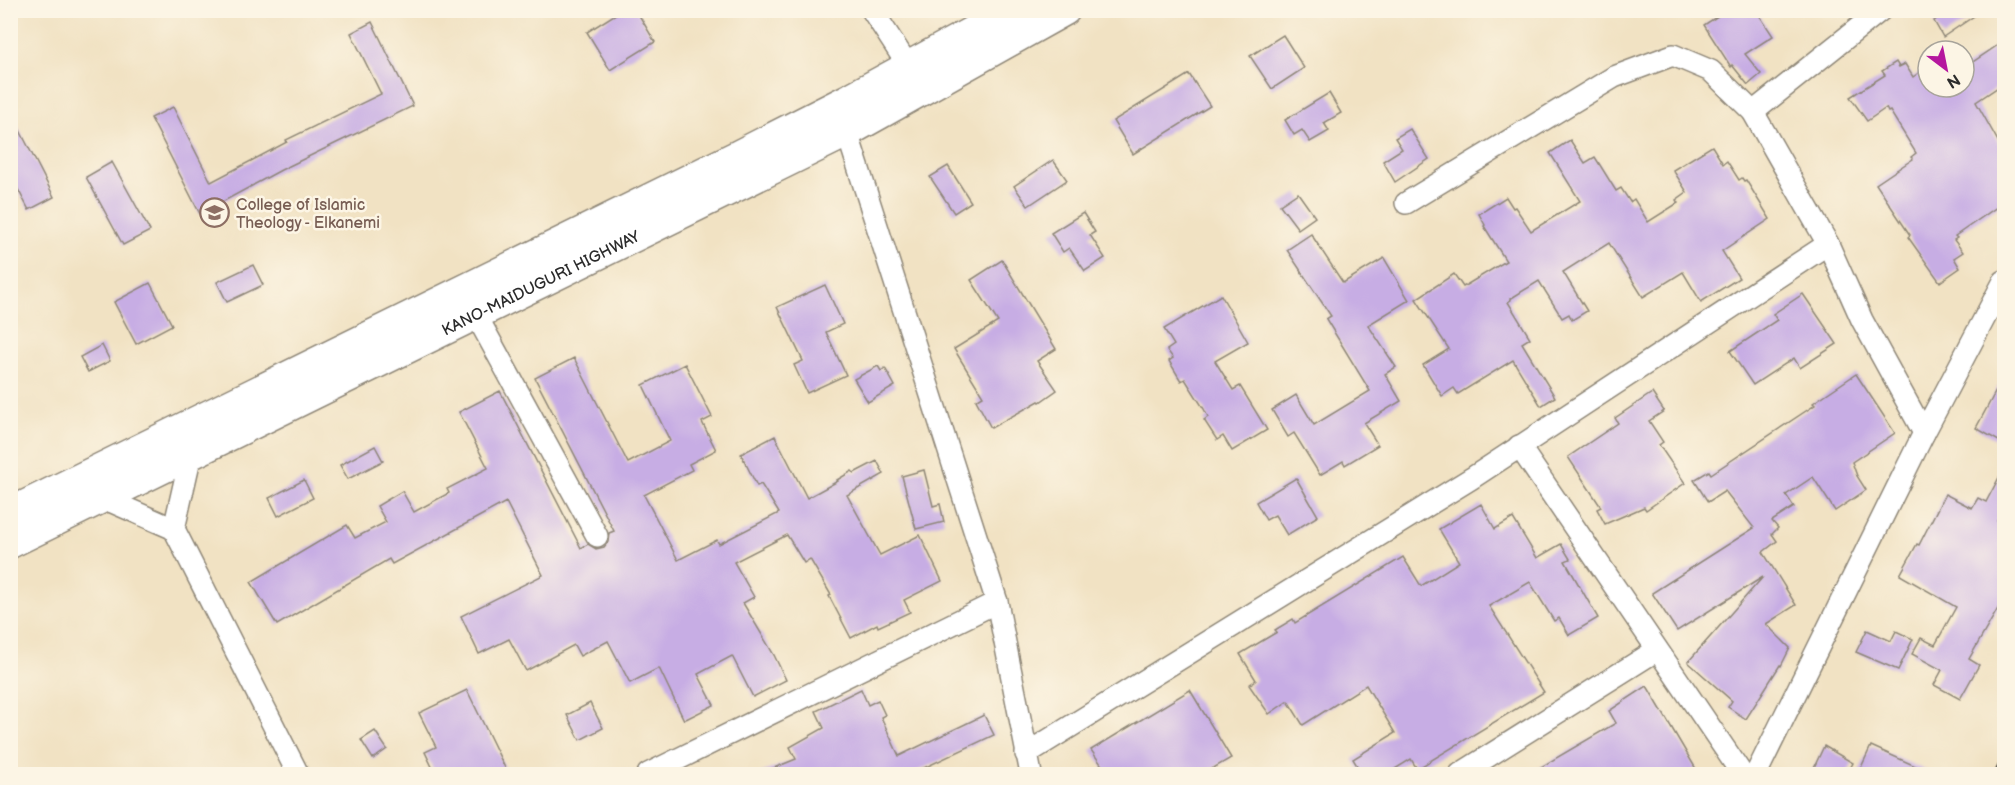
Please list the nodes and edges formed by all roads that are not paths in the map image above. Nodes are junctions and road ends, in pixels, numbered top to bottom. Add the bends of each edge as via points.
1 (872, 10) edge
2 (1012, 10) edge
3 (1065, 10) edge
4 (1881, 10) edge
5 (909, 67) junction
6 (1753, 112) junction
7 (847, 132) junction
8 (1406, 203) dead end
9 (1828, 244) junction
10 (2004, 281) edge
11 (475, 313) junction
12 (1924, 433) junction
13 (1518, 446) junction
14 (191, 454) junction
15 (103, 498) junction
16 (10, 513) edge
17 (174, 529) junction
18 (597, 536) dead end
19 (10, 543) edge
20 (997, 602) junction
21 (1657, 650) junction
22 (1029, 764) edge
23 (298, 774) edge
24 (648, 774) edge
25 (1460, 774) edge
26 (1742, 774) edge
27 (1756, 774) edge

1 - 5 street
2 - 5 highway, KANO-MAIDUGURI HIGHWAY
3 - 7 highway, KANO-MAIDUGURI HIGHWAY
4 - 6 street
5 - 16 highway, KANO-MAIDUGURI HIGHWAY via 735,157
6 - 8 street via 1711,71 1673,55 1614,77
6 - 9 street
7 - 11 highway, KANO-MAIDUGURI HIGHWAY
7 - 20 street
9 - 12 street via 1862,320
9 - 13 street
10 - 12 street
11 - 14 highway, KANO-MAIDUGURI HIGHWAY
11 - 18 street
12 - 27 street
13 - 21 street
13 - 22 street
14 - 15 highway, KANO-MAIDUGURI HIGHWAY
14 - 17 street
15 - 17 street
15 - 19 highway, KANO-MAIDUGURI HIGHWAY
17 - 23 street
20 - 22 street
20 - 24 street
21 - 25 street
21 - 26 street

